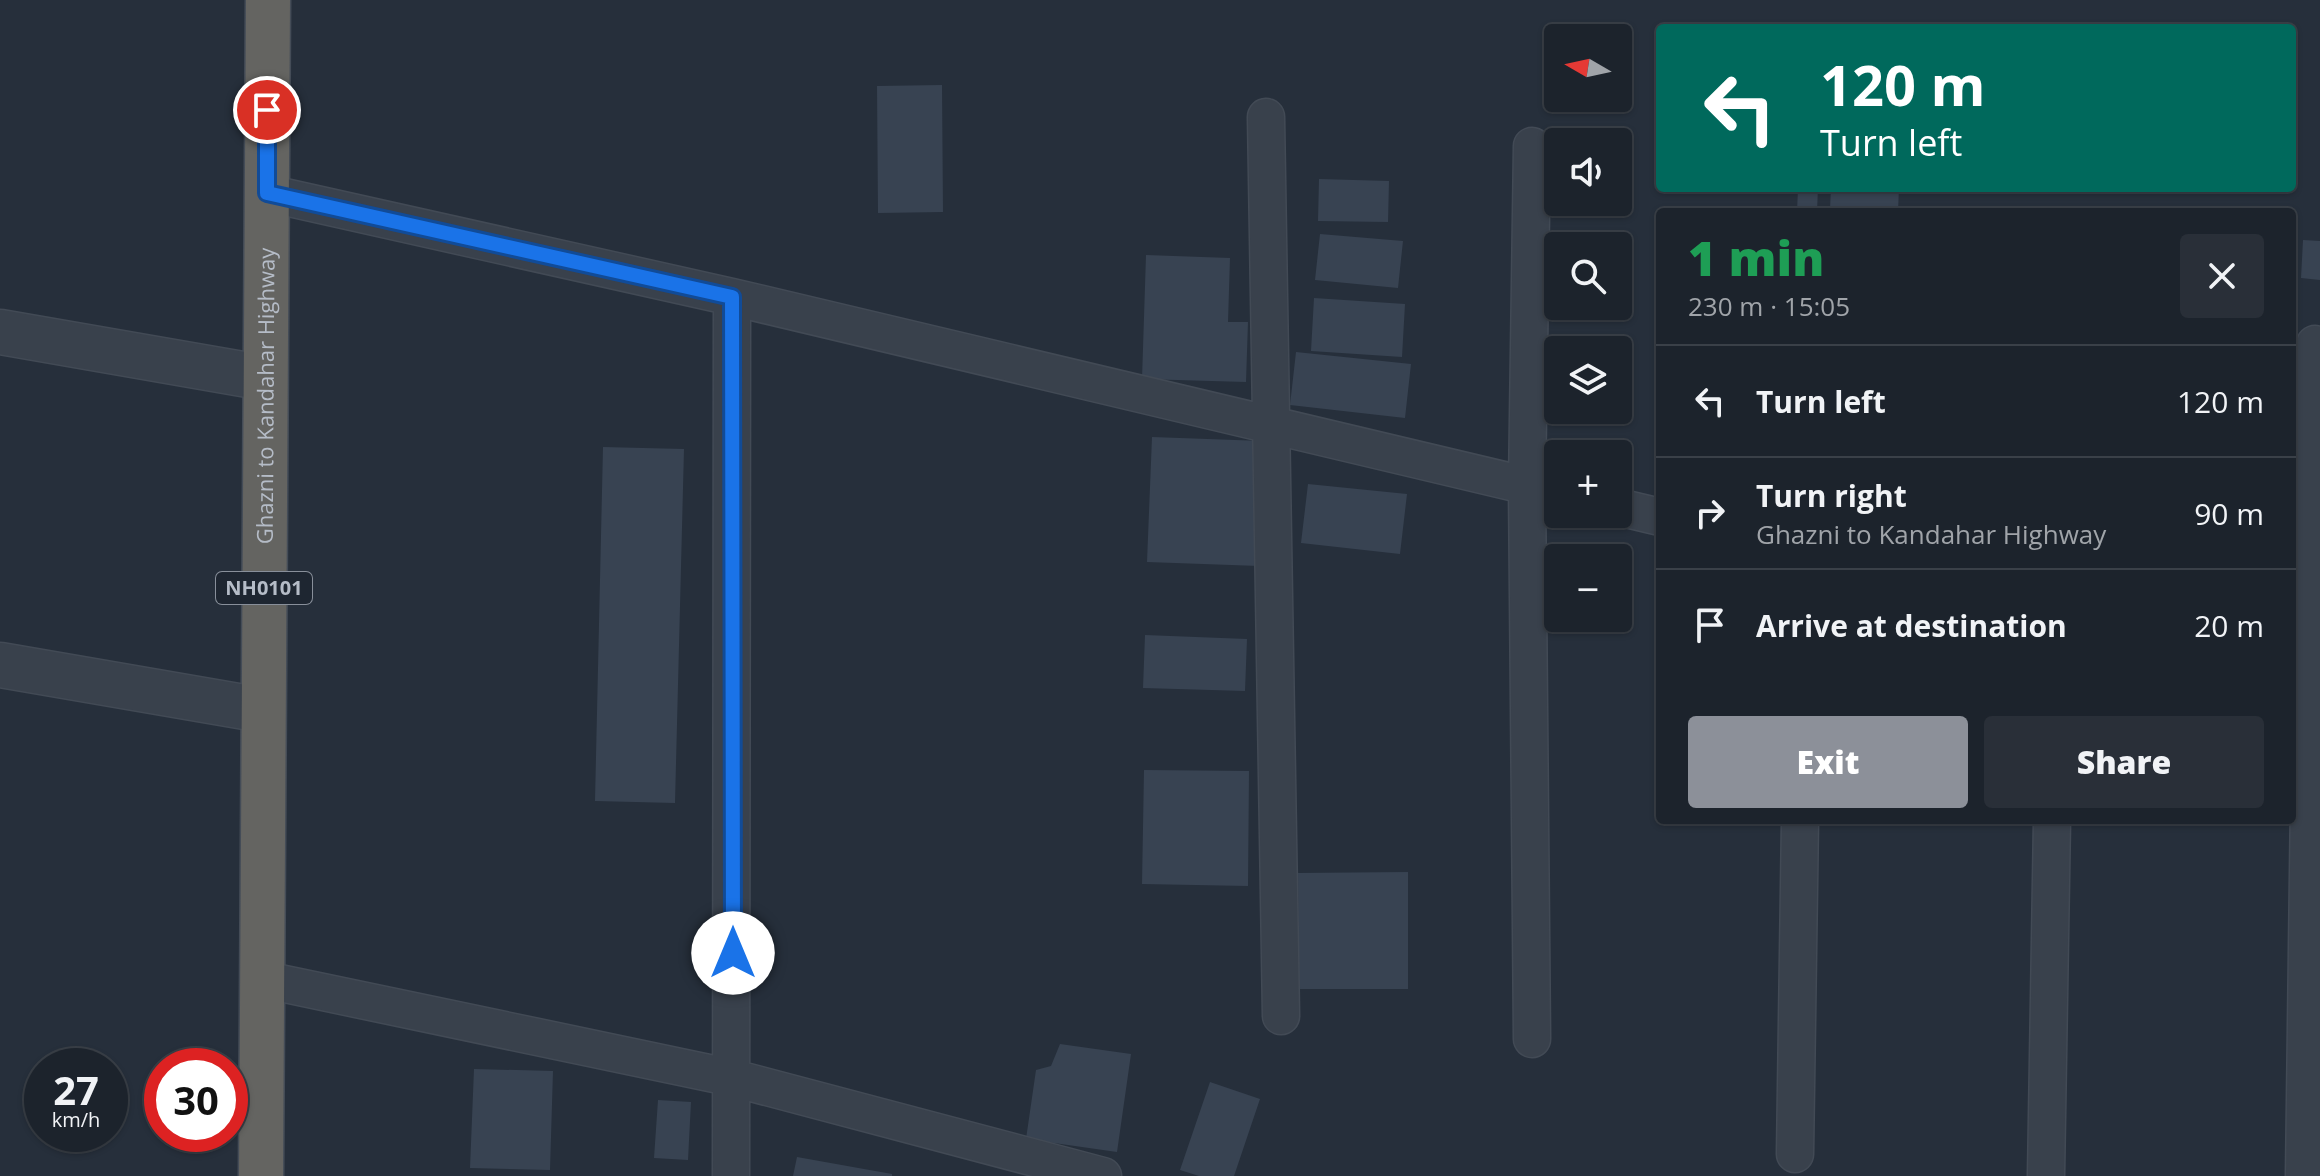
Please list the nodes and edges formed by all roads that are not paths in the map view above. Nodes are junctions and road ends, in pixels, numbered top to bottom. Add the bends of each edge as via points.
1 (268, 0) edge
2 (1266, 117) dead end
3 (1532, 146) dead end
4 (267, 193) junction
5 (732, 297) junction
6 (0, 332) edge
7 (2315, 344) dead end
8 (265, 378) junction
9 (1271, 424) junction
10 (1543, 489) edge
11 (1632, 510) edge
12 (1656, 516) edge
13 (0, 665) edge
14 (2307, 670) edge
15 (262, 710) junction
16 (1800, 824) edge
17 (2052, 824) edge
18 (261, 979) junction
19 (1281, 1016) dead end
20 (1532, 1039) dead end
21 (733, 1078) junction
22 (1795, 1154) dead end
23 (261, 1176) edge
24 (731, 1176) edge
25 (1103, 1176) edge
26 (2046, 1176) edge
27 (2304, 1176) edge

1 - 4 highway, Ghazni to Kandahar Highway / NH0101
2 - 9 street
3 - 10 street
4 - 5 street
4 - 8 highway, Ghazni to Kandahar Highway / NH0101
5 - 9 street
5 - 21 street
6 - 8 street
7 - 14 street
8 - 15 highway, Ghazni to Kandahar Highway / NH0101
9 - 10 street
9 - 19 street
10 - 20 street
11 - 12 street
13 - 15 street
14 - 27 street
15 - 18 highway, Ghazni to Kandahar Highway / NH0101
16 - 22 street
17 - 26 street
18 - 21 street
18 - 23 highway, Ghazni to Kandahar Highway / NH0101
21 - 24 street
21 - 25 street

